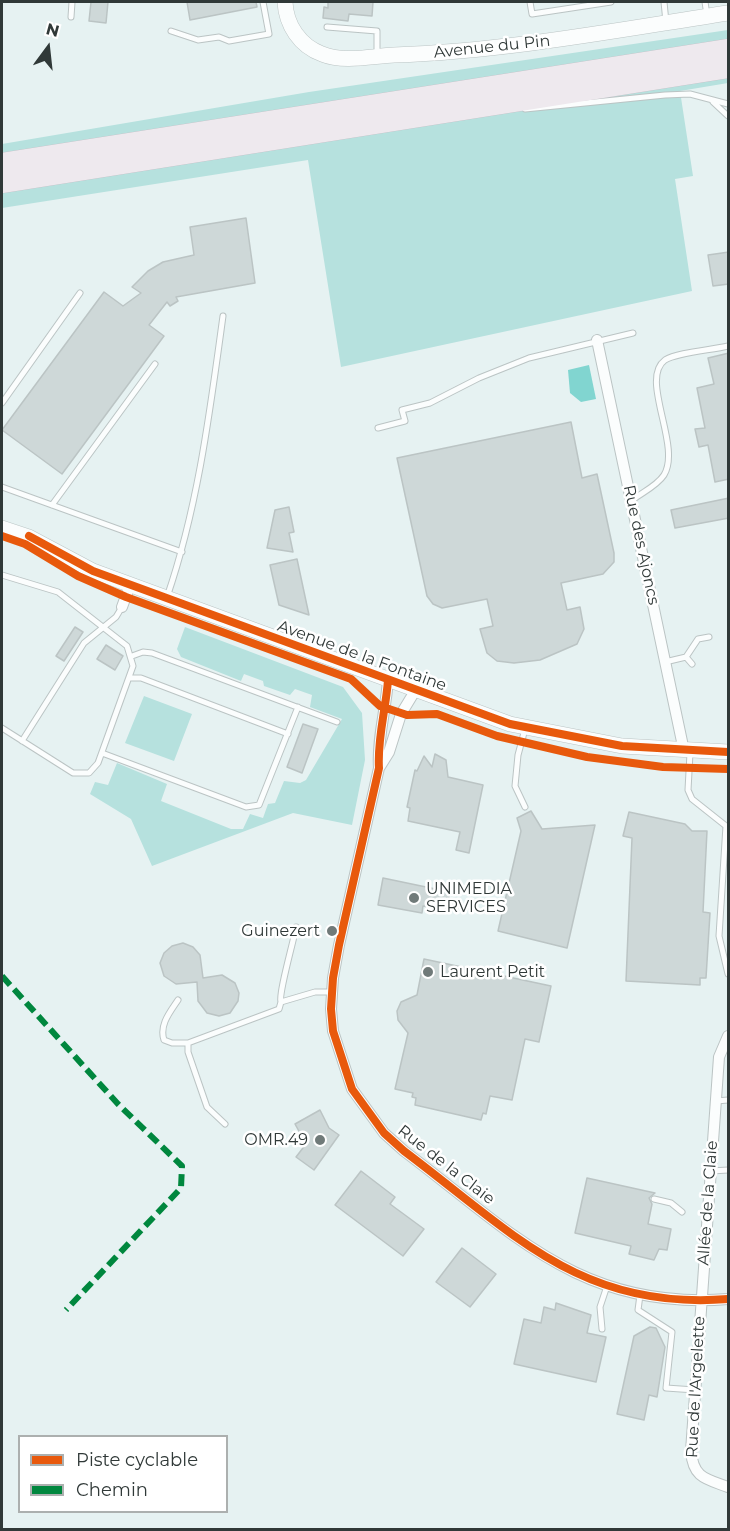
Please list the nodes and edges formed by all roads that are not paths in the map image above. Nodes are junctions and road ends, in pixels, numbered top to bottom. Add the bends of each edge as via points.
1 (72, 2) edge
2 (263, 2) edge
3 (285, 2) edge
4 (530, 2) edge
5 (611, 2) edge
6 (664, 2) edge
7 (707, 9) edge
8 (729, 13) edge
9 (71, 17) dead end
10 (666, 23) junction
11 (327, 27) dead end
12 (171, 31) dead end
13 (729, 49) edge
14 (377, 56) junction
15 (729, 68) edge
16 (712, 101) junction
17 (729, 104) edge
18 (484, 109) junction
19 (729, 116) edge
20 (2, 163) edge
21 (2, 183) edge
22 (80, 293) dead end
23 (223, 316) dead end
24 (633, 333) dead end
25 (597, 340) junction
26 (729, 346) edge
27 (155, 364) dead end
28 (2, 403) edge
29 (378, 428) dead end
30 (2, 487) edge
31 (631, 501) junction
32 (52, 505) junction
33 (2, 528) edge
34 (182, 552) junction
35 (2, 575) edge
36 (130, 585) junction
37 (166, 599) junction
38 (122, 607) joint
39 (105, 627) junction
40 (709, 637) dead end
41 (132, 656) junction
42 (686, 657) junction
43 (665, 662) junction
44 (692, 664) dead end
45 (130, 678) junction
46 (388, 680) junction
47 (415, 691) junction
48 (298, 707) junction
49 (337, 722) dead end
50 (2, 728) edge
51 (525, 728) junction
52 (288, 734) junction
53 (22, 741) junction
54 (687, 751) junction
55 (729, 752) edge
56 (102, 753) junction
57 (379, 768) junction
58 (525, 807) dead end
59 (296, 927) dead end
60 (729, 974) edge
61 (332, 992) junction
62 (178, 1000) dead end
63 (281, 1002) junction
64 (729, 1036) edge
65 (188, 1043) junction
66 (729, 1100) edge
67 (716, 1101) junction
68 (225, 1124) dead end
69 (729, 1170) edge
70 (711, 1171) junction
71 (654, 1199) dead end
72 (682, 1212) dead end
73 (607, 1286) junction
74 (640, 1295) junction
75 (729, 1299) edge
76 (700, 1301) junction
77 (602, 1329) dead end
78 (695, 1390) junction
79 (729, 1487) edge

1 - 9 lane
2 - 12 lane via 269,34 229,41 219,37 198,40
3 - 14 street, Avenue du Pin via 293,30 313,50 339,58
4 - 5 lane via 531,14
6 - 10 lane
7 - 8 street, Avenue du Pin
7 - 10 street, Avenue du Pin
10 - 14 street, Avenue du Pin via 493,50
11 - 14 lane via 377,31
13 - 20 highway
15 - 18 highway
16 - 17 lane
16 - 18 lane via 690,94 531,109
16 - 19 lane
18 - 21 highway
22 - 28 lane
23 - 34 lane via 205,439
24 - 25 lane
25 - 29 lane via 529,358 479,378 430,404 402,410 405,421
25 - 31 street, Rue des Ajoncs
26 - 31 lane via 671,358 660,366 656,380 668,465 662,479
27 - 32 lane
30 - 32 lane
31 - 43 street, Rue des Ajoncs
32 - 34 lane
33 - 36 street, Avenue de la Fontaine
34 - 37 lane
35 - 39 lane via 58,592
36 - 37 street, Avenue de la Fontaine
36 - 38 street
37 - 46 street, Avenue de la Fontaine
38 - 39 lane
39 - 41 lane via 127,646
39 - 53 lane via 84,643
40 - 42 lane via 698,639
41 - 45 lane
41 - 48 lane via 152,653
42 - 43 lane
42 - 44 lane
43 - 54 street, Rue des Ajoncs
45 - 52 lane via 141,678
45 - 56 lane
46 - 47 street, Avenue de la Fontaine
46 - 57 street, Rue de la Claie
47 - 51 street, Avenue de la Fontaine
47 - 57 street, Rue de la Claie
48 - 49 lane
48 - 52 lane
50 - 53 lane
51 - 54 street, Avenue de la Fontaine via 613,744
51 - 58 lane via 515,786
52 - 56 lane via 263,802 252,807
53 - 56 lane via 73,773 94,768
54 - 55 street, Avenue de la Fontaine
54 - 60 lane via 688,790 692,799 726,826 719,936
57 - 61 street, Rue de la Claie
59 - 63 lane
61 - 63 lane via 315,992
61 - 73 street, Rue de la Claie via 333,1030 352,1089 384,1133 532,1249 555,1264
62 - 65 lane via 162,1033 164,1040
63 - 65 lane via 279,1009
64 - 67 street, Allée de la Claie via 719,1057
65 - 68 lane via 207,1107
66 - 67 lane
67 - 70 street, Allée de la Claie
69 - 70 lane
70 - 76 street, Allée de la Claie
71 - 72 lane via 674,1204
73 - 74 street, Rue de la Claie
73 - 77 lane via 600,1306
74 - 76 street, Rue de la Claie
74 - 78 lane via 638,1310 642,1315 672,1332 666,1388
75 - 76 street, Rue de la Claie
76 - 78 street, Rue de l'Argelette
78 - 79 street, Rue de l'Argelette via 692,1467 701,1477

